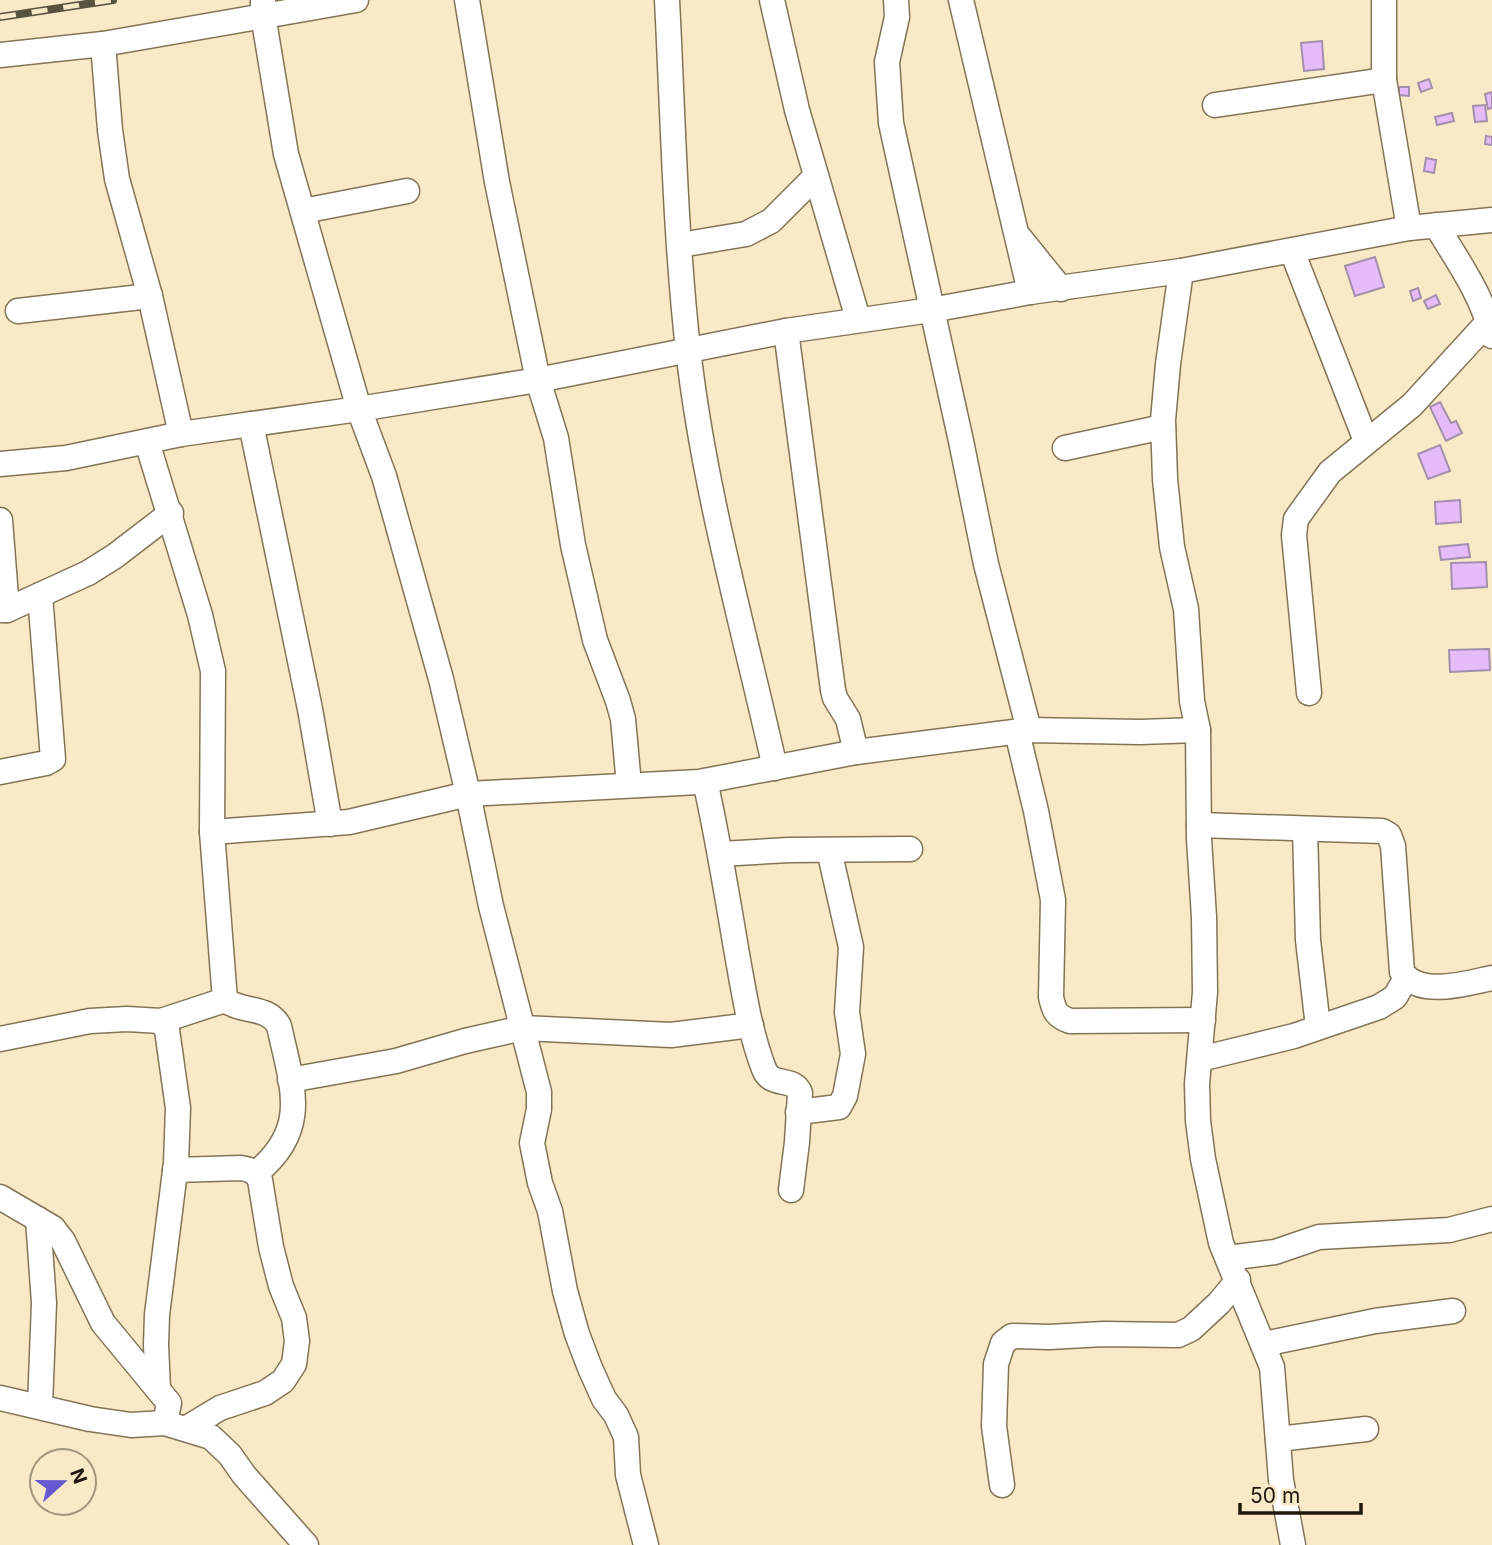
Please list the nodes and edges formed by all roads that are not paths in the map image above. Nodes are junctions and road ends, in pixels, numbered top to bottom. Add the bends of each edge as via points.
1 (356, 0) edge
2 (467, 0) edge
3 (667, 0) edge
4 (772, 0) edge
5 (897, 0) edge
6 (961, 0) edge
7 (1384, 0) edge
8 (263, 8) edge
9 (103, 44) junction
10 (0, 55) edge
11 (1384, 79) junction
12 (1214, 105) dead end
13 (816, 176) junction
14 (407, 191) dead end
15 (303, 211) junction
16 (1492, 220) edge
17 (1436, 225) junction
18 (1409, 228) junction
19 (1017, 235) junction
20 (680, 245) junction
21 (1292, 251) junction
22 (1181, 271) junction
23 (1061, 289) junction
24 (1030, 292) junction
25 (150, 296) junction
26 (931, 310) junction
27 (18, 312) dead end
28 (858, 319) junction
29 (1490, 330) edge
30 (786, 331) junction
31 (688, 349) junction
32 (538, 380) junction
33 (359, 409) junction
34 (251, 424) junction
35 (1163, 427) junction
36 (181, 433) junction
37 (1366, 441) junction
38 (148, 442) junction
39 (1065, 448) dead end
40 (0, 464) edge
41 (171, 513) junction
42 (0, 520) edge
43 (40, 595) junction
44 (3, 610) edge
45 (1309, 693) dead end
46 (1198, 730) junction
47 (1023, 731) junction
48 (856, 752) junction
49 (775, 768) junction
50 (0, 772) edge
51 (705, 781) junction
52 (629, 785) junction
53 (468, 794) junction
54 (330, 824) junction
55 (1199, 825) junction
56 (1305, 829) junction
57 (212, 832) junction
58 (910, 849) dead end
59 (829, 850) junction
60 (721, 854) junction
61 (1406, 978) junction
62 (1492, 978) edge
63 (225, 1000) junction
64 (1203, 1020) junction
65 (161, 1021) junction
66 (751, 1025) junction
67 (1318, 1027) junction
68 (523, 1028) junction
69 (0, 1039) edge
70 (1200, 1059) junction
71 (290, 1080) junction
72 (798, 1112) junction
73 (176, 1170) junction
74 (256, 1173) junction
75 (791, 1190) dead end
76 (0, 1197) edge
77 (38, 1219) junction
78 (1492, 1219) edge
79 (1235, 1275) junction
80 (1453, 1311) dead end
81 (1264, 1344) junction
82 (158, 1389) junction
83 (0, 1398) edge
84 (40, 1406) junction
85 (176, 1426) junction
86 (1366, 1429) dead end
87 (1278, 1439) junction
88 (1002, 1485) dead end
89 (306, 1545) edge
90 (646, 1545) edge
91 (1293, 1545) edge

1 - 8 street
2 - 32 street via 497,182
3 - 20 street
4 - 13 street
5 - 26 street via 887,62 891,123
6 - 19 street
7 - 11 street
8 - 9 street
8 - 15 street via 286,154
9 - 10 street
9 - 25 street via 117,179
11 - 12 street
11 - 18 street
13 - 20 street via 771,221 746,234
13 - 28 street
14 - 15 street
15 - 33 street
16 - 17 street
17 - 18 street
17 - 29 street via 1465,273
18 - 21 street
19 - 23 street
19 - 24 street
20 - 31 street
21 - 22 street
21 - 37 street
22 - 23 street
22 - 35 street
23 - 24 street
24 - 26 street
25 - 27 street
25 - 36 street
26 - 28 street
26 - 47 street
28 - 30 street
29 - 37 street via 1412,405
30 - 31 street
30 - 48 street via 833,690 848,719
31 - 32 street
31 - 49 street via 735,605
32 - 33 street
32 - 52 street via 556,438 573,545 595,640 623,719
33 - 34 street
33 - 53 street via 384,476
34 - 36 street
34 - 54 street
35 - 39 street
35 - 46 street via 1172,547 1186,610
36 - 38 street
37 - 45 street via 1330,472 1296,519
38 - 40 street via 66,458
38 - 41 street
41 - 43 street via 88,573
41 - 57 street via 213,671
42 - 44 street
43 - 44 street
43 - 50 street via 53,760
46 - 47 street
46 - 55 street
47 - 48 street
47 - 64 street via 1053,900 1054,1010 1070,1021
48 - 49 street
49 - 51 street
51 - 52 street
51 - 60 street
52 - 53 street
53 - 54 street
53 - 68 street
54 - 57 street
55 - 56 street
55 - 64 street
56 - 61 street via 1389,835
56 - 67 street via 1308,940
57 - 63 street
58 - 59 street
59 - 60 street
59 - 72 street via 851,947 847,1012 853,1054 839,1107
60 - 66 street
61 - 62 street via 1437,987
61 - 67 street via 1395,997 1379,1007
63 - 65 street
63 - 71 street via 275,1018
64 - 70 street
65 - 69 street via 90,1021
65 - 73 street via 167,1030 178,1108
66 - 68 street via 671,1035
66 - 72 street via 765,1073 771,1080 798,1087
67 - 70 street
68 - 71 street via 396,1061
68 - 90 street via 539,1092 532,1143 565,1291 590,1368 626,1437 628,1475
70 - 79 street via 1203,1158 1221,1243
71 - 74 street via 294,1112 285,1142
72 - 75 street
73 - 74 street via 242,1168
73 - 82 street via 157,1315
74 - 85 street via 281,1286 295,1318 294,1364 283,1381 265,1393
76 - 77 street
77 - 82 street via 63,1241 103,1323
77 - 84 street via 44,1303
78 - 79 street via 1449,1230 1319,1237 1275,1252
79 - 81 street
79 - 88 street via 1219,1303 1178,1335 1012,1336 1003,1343 996,1364 994,1426
80 - 81 street via 1374,1321
81 - 87 street via 1272,1367
82 - 85 street via 169,1403
83 - 84 street
84 - 85 street via 90,1419
85 - 89 street via 211,1437
86 - 87 street
87 - 91 street

